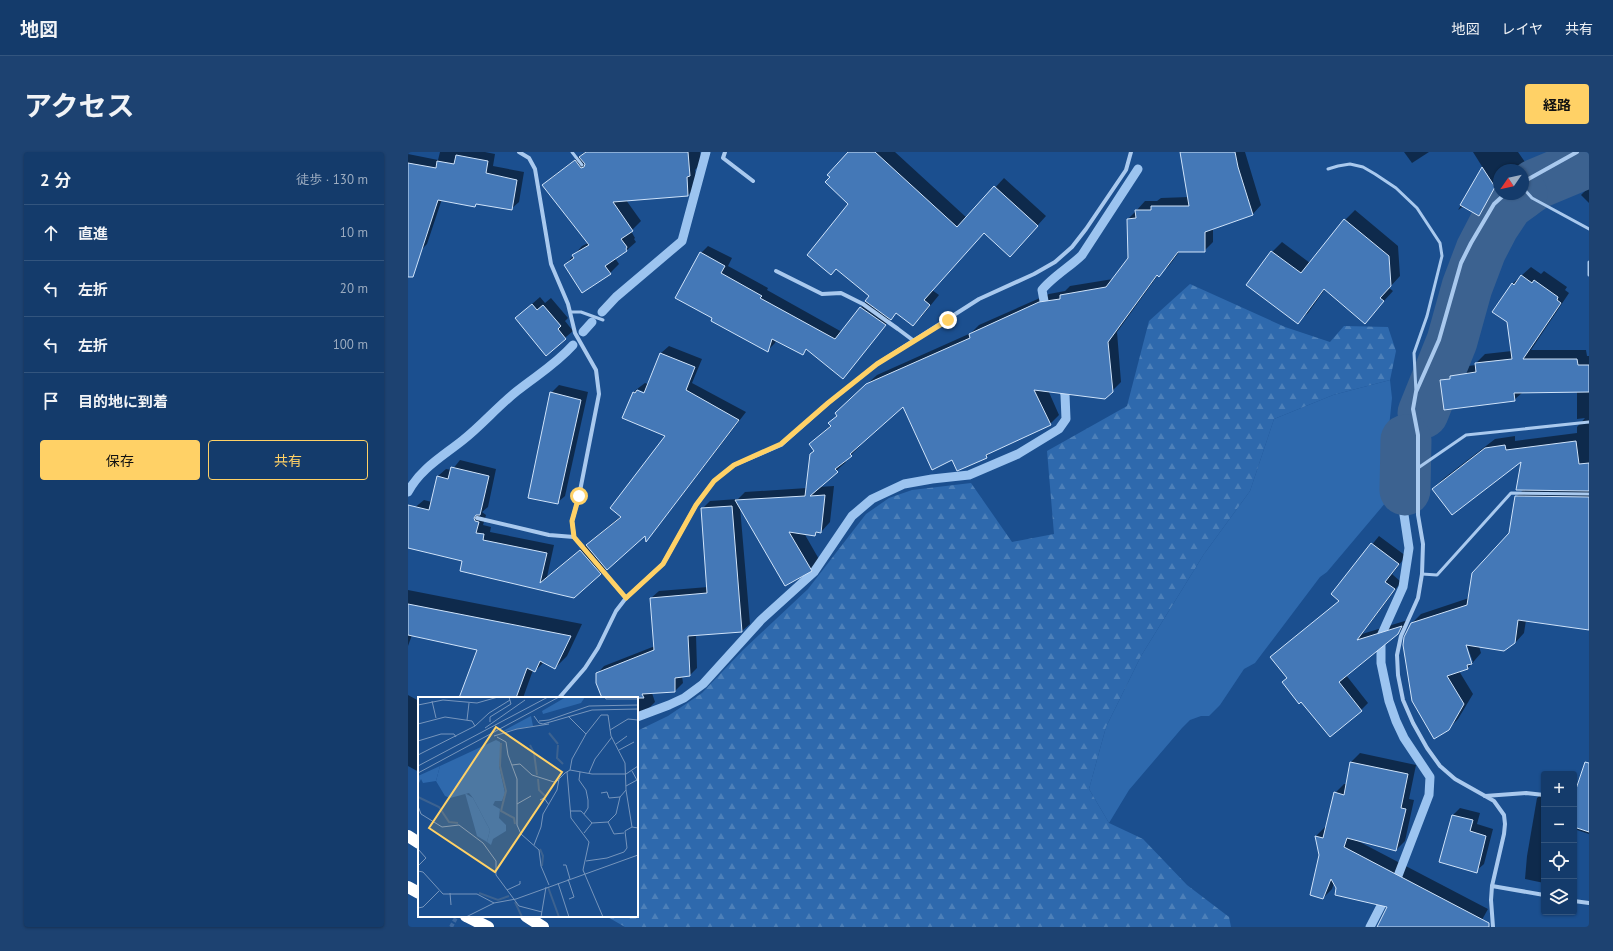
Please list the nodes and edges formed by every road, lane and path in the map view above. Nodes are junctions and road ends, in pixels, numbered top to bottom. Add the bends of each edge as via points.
1 (519, 152) edge
2 (572, 152) edge
3 (725, 152) edge
4 (1131, 152) edge
5 (1577, 152) edge
6 (582, 165) dead end
7 (1328, 169) dead end
8 (1529, 179) edge
9 (753, 181) dead end
10 (1529, 195) edge
11 (1498, 200) edge
12 (1589, 229) edge
13 (1589, 262) edge
14 (776, 271) dead end
15 (1589, 275) edge
16 (570, 312) junction
17 (603, 320) dead end
18 (914, 341) junction
19 (1416, 392) junction
20 (1589, 422) edge
21 (1418, 468) junction
22 (1589, 494) edge
23 (476, 518) dead end
24 (574, 537) junction
25 (1422, 574) junction
26 (626, 598) junction
27 (560, 697) edge
28 (1541, 794) edge
29 (1485, 796) junction
30 (408, 836) edge
31 (418, 842) edge
32 (1492, 886) junction
33 (408, 887) edge
34 (418, 892) edge
35 (1541, 894) edge
36 (1577, 901) edge
37 (1589, 903) edge
38 (468, 917) edge
39 (528, 917) edge
40 (488, 927) edge
41 (543, 927) edge
42 (1493, 927) edge

1 - 16 street via 529,158 535,169 551,264
2 - 6 lane
3 - 9 street via 723,158
4 - 18 street via 1126,170 1086,229 1072,247 1055,262 979,299
5 - 8 street
7 - 19 lane via 1350,164 1363,167 1375,174 1396,188 1416,208 1440,243 1442,256 1428,316 1414,354
10 - 12 lane
11 - 19 street via 1461,264 1439,340
13 - 15 lane
14 - 18 street via 822,294 841,293 863,304
16 - 17 lane via 581,312
16 - 24 street via 575,333 596,370 599,394 572,521
18 - 26 street via 877,364 781,444 734,465 714,481 696,505 663,564
19 - 21 street via 1414,409 1418,435
20 - 21 lane via 1466,435
21 - 25 street via 1418,515 1423,544
22 - 25 lane via 1511,493 1437,575
23 - 24 street via 549,535
24 - 26 street
25 - 29 street via 1418,598 1401,636 1397,654 1403,700 1419,735 1440,766 1454,779
26 - 27 street via 616,611 585,668
28 - 29 street via 1526,792
29 - 32 street via 1500,808 1505,824
30 - 31 highway
32 - 35 street
32 - 42 street
33 - 34 highway
36 - 37 street
38 - 40 highway
39 - 41 highway

